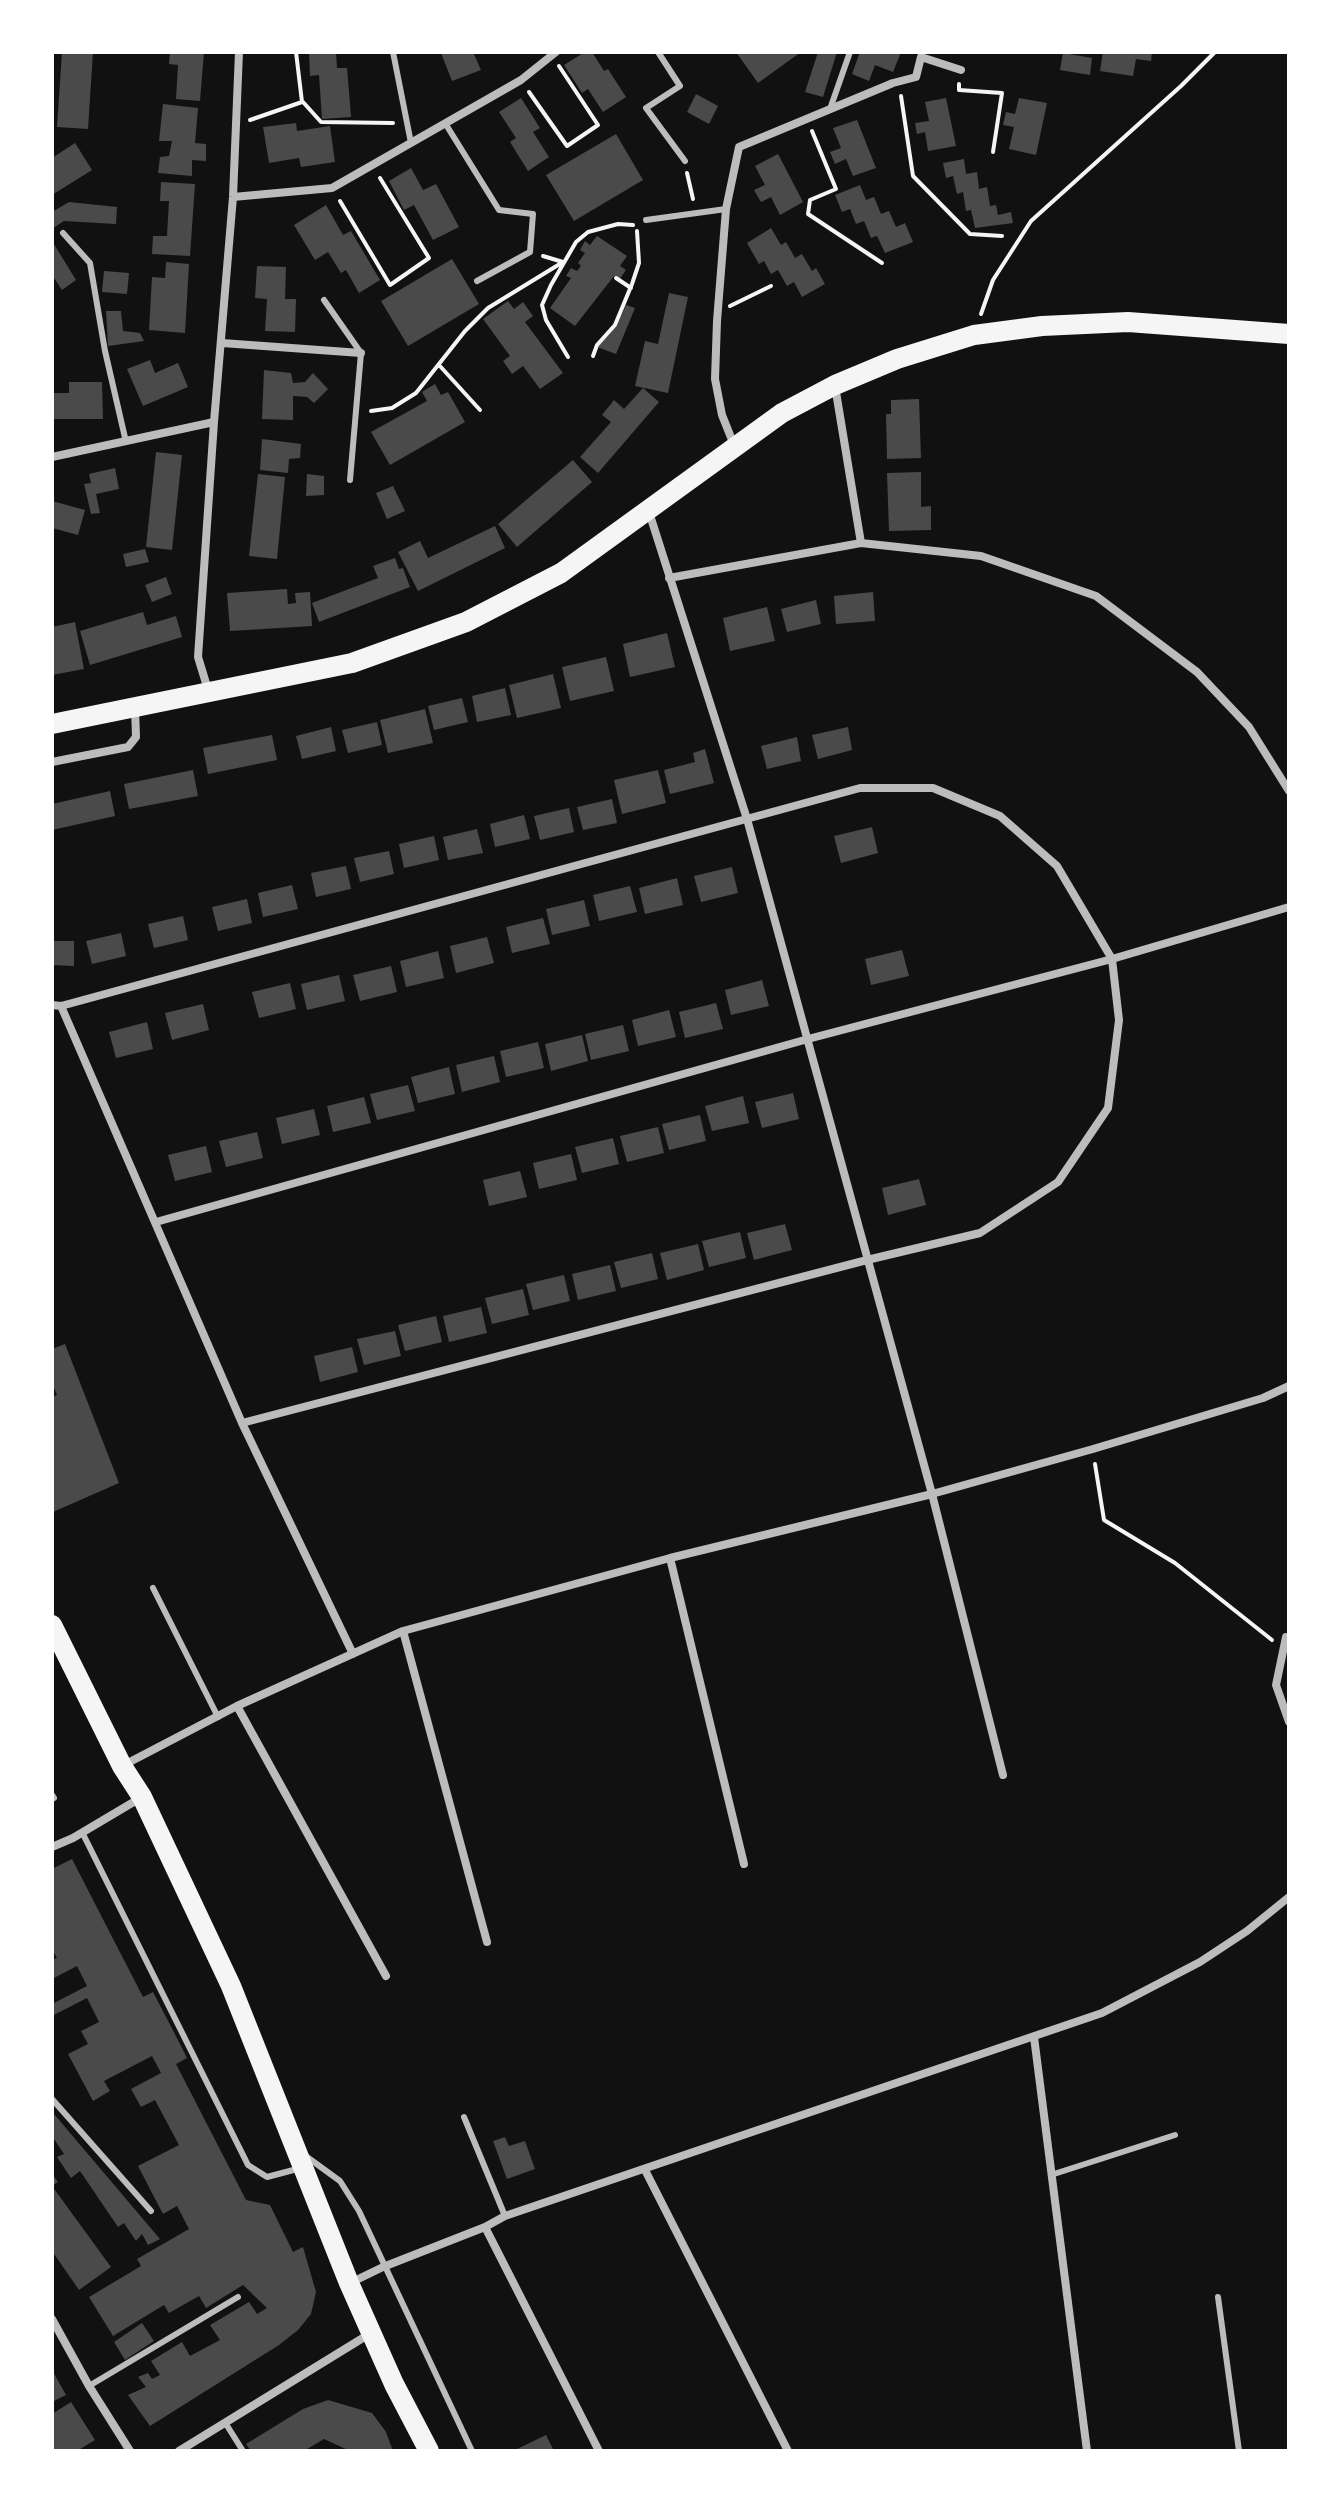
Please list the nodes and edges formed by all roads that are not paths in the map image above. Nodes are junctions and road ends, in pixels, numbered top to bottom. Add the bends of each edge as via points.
1 (239, 52) edge
2 (393, 52) edge
3 (658, 52) edge
4 (850, 52) edge
5 (554, 54) edge
6 (961, 70) road end
7 (830, 109) junction
8 (445, 123) junction
9 (411, 143) junction
10 (685, 161) road end
11 (233, 197) junction
12 (726, 209) junction
13 (646, 220) dead end
14 (63, 233) dead end
15 (477, 281) dead end
16 (324, 300) dead end
17 (1289, 334) edge
18 (222, 343) junction
19 (361, 353) junction
20 (835, 385) junction
21 (214, 422) junction
22 (126, 442) junction
23 (735, 445) junction
24 (52, 457) edge
25 (350, 480) dead end
26 (649, 511) junction
27 (861, 543) junction
28 (669, 578) junction
29 (209, 693) junction
30 (134, 708) junction
31 (52, 724) edge
32 (52, 762) edge
33 (1289, 791) edge
34 (747, 819) junction
35 (1289, 907) edge
36 (1112, 959) junction
37 (57, 1006) edge
38 (808, 1039) junction
39 (156, 1222) junction
40 (867, 1260) junction
41 (1289, 1386) edge
42 (242, 1423) junction
43 (932, 1494) junction
44 (670, 1558) junction
45 (153, 1588) dead end
46 (52, 1625) edge
47 (403, 1631) junction
48 (1286, 1637) dead end
49 (353, 1654) junction
50 (237, 1706) junction
51 (218, 1717) junction
52 (1289, 1722) edge
53 (122, 1766) junction
54 (1003, 1775) dead end
55 (142, 1797) junction
56 (82, 1832) junction
57 (52, 1847) edge
58 (744, 1864) dead end
59 (1289, 1897) edge
60 (487, 1942) dead end
61 (386, 1976) dead end
62 (1034, 2037) junction
63 (52, 2099) edge
64 (464, 2117) dead end
65 (1175, 2135) dead end
66 (301, 2159) junction
67 (645, 2170) junction
68 (1054, 2174) junction
69 (151, 2211) dead end
70 (505, 2216) junction
71 (485, 2227) junction
72 (383, 2267) junction
73 (349, 2283) junction
74 (238, 2297) dead end
75 (1218, 2297) dead end
76 (52, 2319) edge
77 (371, 2332) junction
78 (89, 2386) junction
79 (226, 2424) junction
80 (130, 2451) edge
81 (179, 2451) edge
82 (243, 2451) edge
83 (429, 2451) edge
84 (472, 2451) edge
85 (599, 2451) edge
86 (788, 2451) edge
87 (1087, 2451) edge
88 (1239, 2451) edge

1 - 11 street
2 - 9 lane
3 - 10 lane via 680,86 646,108
4 - 7 lane
5 - 8 street via 521,80
6 - 7 street via 921,57 916,77
7 - 12 street via 739,147
8 - 9 street
8 - 15 lane via 499,210 533,214 530,252
9 - 11 street via 332,188
11 - 18 street
12 - 13 lane
12 - 23 street via 715,379
14 - 22 lane via 90,263
16 - 19 lane
17 - 20 main road via 1128,322 1042,326 974,335
18 - 19 street
18 - 21 street
19 - 25 lane
20 - 23 main road
20 - 27 street
21 - 22 street
21 - 29 street via 198,657
22 - 24 street
23 - 26 main road
26 - 28 street
26 - 29 main road via 561,573 466,622 352,663
27 - 28 street
27 - 33 street via 981,556 1096,596 1197,672 1249,727
28 - 34 street
29 - 30 main road
30 - 31 main road
30 - 32 street via 136,737 128,747
34 - 36 street via 860,788 933,788 1000,816 1057,866
34 - 37 street
34 - 38 street
35 - 36 street
36 - 38 street
36 - 40 street via 1119,1020 1108,1108 1058,1182 980,1233
37 - 39 street
38 - 39 street
38 - 40 street
39 - 42 street
40 - 42 street
40 - 43 street
41 - 43 street
42 - 49 street
43 - 44 street
43 - 54 street
44 - 47 street
44 - 58 street
45 - 51 lane
46 - 53 main road
47 - 49 street
47 - 60 street
48 - 52 street via 1276,1685
49 - 50 street
50 - 51 street
50 - 61 street
51 - 53 street
53 - 55 main road
55 - 56 street
55 - 66 main road via 231,1986
56 - 57 street
56 - 66 lane via 248,2165 267,2177
59 - 62 street via 1247,1931 1153,1988
62 - 67 street
62 - 68 street
63 - 69 lane
64 - 70 lane
65 - 68 lane
66 - 72 lane via 340,2181
66 - 73 main road
67 - 70 street
67 - 86 street
68 - 87 street
70 - 71 street
71 - 72 street
71 - 85 street
72 - 73 street
72 - 84 lane
73 - 77 main road
74 - 78 lane
75 - 88 lane
76 - 78 street
77 - 79 street
77 - 83 main road
78 - 80 street
79 - 81 street
79 - 82 lane

